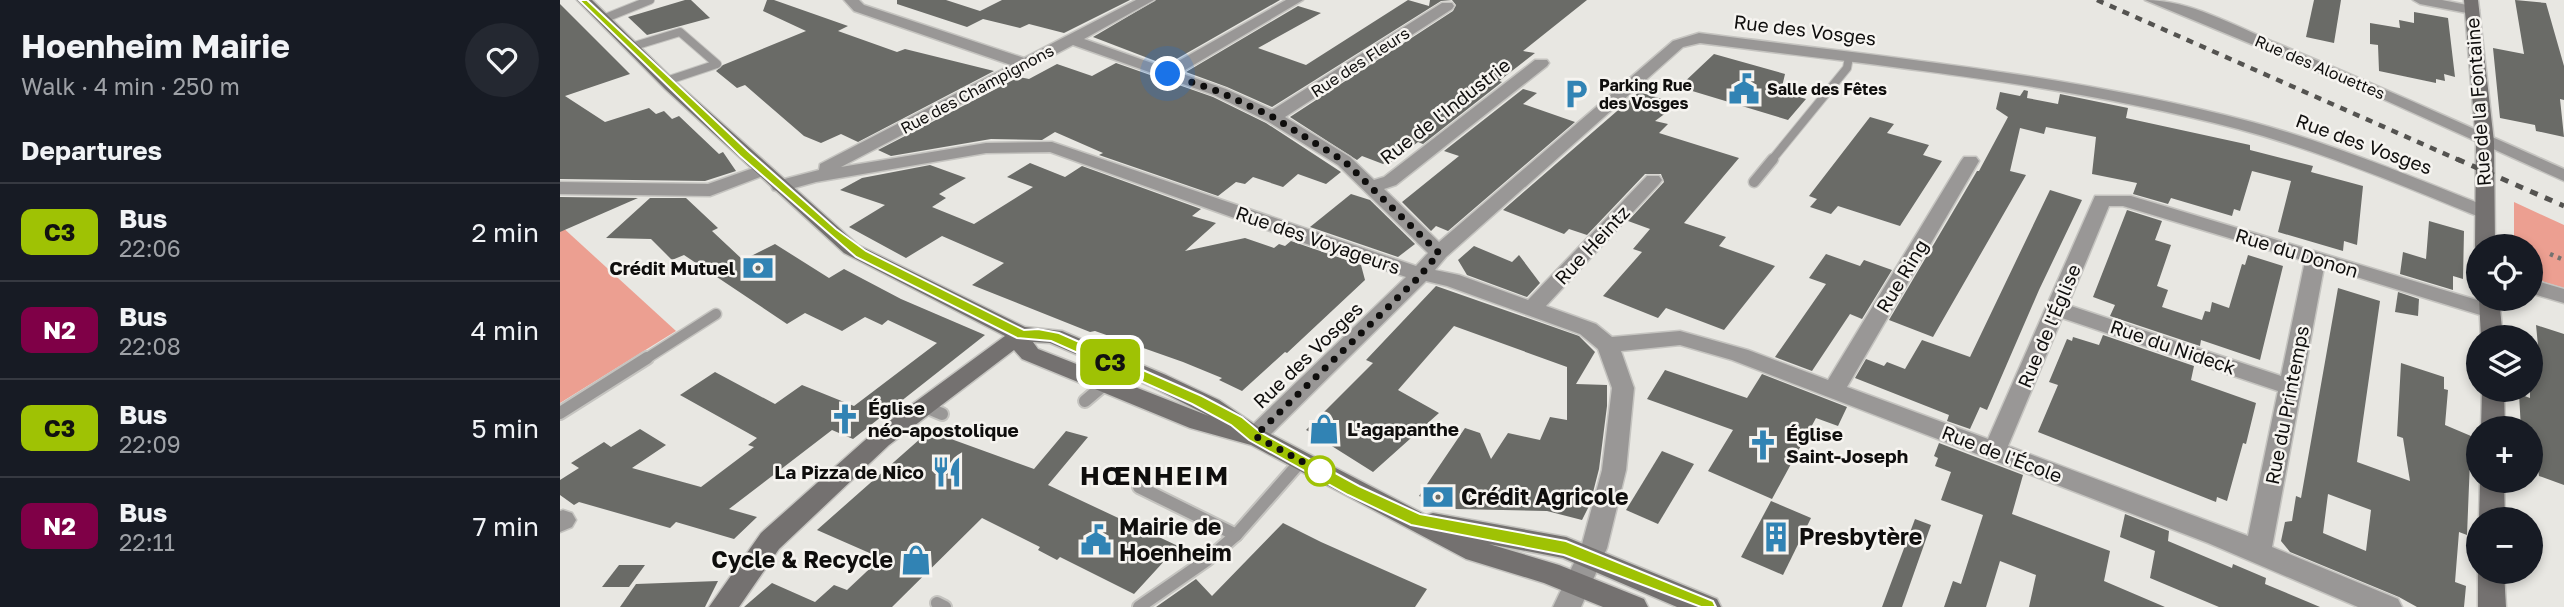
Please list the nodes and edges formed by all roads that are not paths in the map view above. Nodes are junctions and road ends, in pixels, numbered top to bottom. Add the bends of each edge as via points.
1 (583, 0) edge
2 (621, 0) edge
3 (650, 0) edge
4 (1147, 0) edge
5 (1296, 0) edge
6 (2152, 0) edge
7 (2420, 0) edge
8 (855, 4) edge
9 (2471, 5) edge
10 (1447, 6) dead end
11 (628, 7) junction
12 (603, 19) junction
13 (1070, 39) junction
14 (631, 47) junction
15 (1849, 57) junction
16 (1023, 63) junction
17 (1541, 63) dead end
18 (1168, 74) junction
19 (669, 84) junction
20 (1273, 117) junction
21 (2485, 142) junction
22 (1970, 161) dead end
23 (762, 170) junction
24 (807, 176) junction
25 (2564, 176) edge
26 (1653, 180) dead end
27 (1754, 182) dead end
28 (780, 186) junction
29 (1371, 187) junction
30 (560, 188) edge
31 (2102, 200) joint
32 (2484, 212) junction
33 (2485, 234) edge
34 (1439, 253) junction
35 (2315, 258) junction
36 (1423, 272) junction
37 (2543, 290) edge
38 (2564, 296) edge
39 (2466, 299) edge
40 (2056, 308) junction
41 (1530, 310) junction
42 (716, 314) dead end
43 (1022, 335) junction
44 (1608, 345) junction
45 (1124, 368) junction
46 (1104, 385) junction
47 (2290, 387) junction
48 (1833, 391) junction
49 (1085, 401) dead end
50 (560, 413) edge
51 (1255, 436) junction
52 (1994, 452) junction
53 (1301, 461) junction
54 (1139, 487) dead end
55 (1417, 520) junction
56 (1236, 535) junction
57 (2259, 552) junction
58 (1589, 557) junction
59 (2491, 584) edge
60 (1573, 595) edge
61 (723, 607) edge
62 (1139, 607) edge
63 (1634, 607) edge
64 (1707, 607) edge
65 (2388, 607) edge
66 (2492, 607) edge

1 - 12 main road
2 - 11 lane
3 - 11 lane
4 - 13 street, Rue des Champignons
5 - 18 street
6 - 21 street, Rue des Alouettes via 2360,84
7 - 9 street
8 - 16 street
9 - 21 main road, Rue de la Fontaine
10 - 20 street, Rue des Fleurs
11 - 12 lane
12 - 14 main road
13 - 16 street, Rue des Champignons
13 - 18 street
14 - 19 main road
14 - 19 lane via 680,32 717,64
15 - 27 lane via 1847,68
15 - 32 street, Rue des Vosges via 2076,88 2217,118 2303,143
15 - 34 street, Rue des Vosges via 1699,38 1678,44
16 - 24 street, Rue des Champignons
17 - 29 street, Rue de l'Industrie via 1391,181
18 - 20 street
19 - 23 main road
20 - 29 street via 1344,161
21 - 25 street, Rue des Alouettes
21 - 32 main road, Rue de la Fontaine
22 - 48 street, Rue Ring
23 - 28 main road
23 - 30 street via 710,190
24 - 28 street, Rue des Voyageurs
24 - 36 street, Rue des Voyageurs via 975,149 1023,144 1052,147 1308,238
26 - 41 street, Rue Heintz
28 - 43 main road via 851,249
29 - 34 street
31 - 35 street, Rue du Donon via 2124,200
31 - 40 street, Rue de l'Église
32 - 33 main road, Rue de la Fontaine
34 - 36 street, Rue des Vosges
35 - 39 street, Rue du Donon
35 - 47 street, Rue du Printemps
36 - 41 street, Rue des Voyageurs
36 - 51 street, Rue des Vosges
37 - 38 street
40 - 47 street, Rue du Nideck
40 - 52 street, Rue de l'Église
41 - 44 street, Rue des Voyageurs via 1588,329
42 - 50 lane
43 - 45 main road via 1054,337
43 - 46 main road via 1023,347 1030,354
43 - 61 main road via 932,410 881,439 770,541
44 - 48 street, Rue de l'École via 1680,338 1740,355
44 - 58 street via 1622,388 1614,470
45 - 46 lane
45 - 51 main road via 1219,411
46 - 49 lane
46 - 51 main road via 1198,422
47 - 57 street, Rue du Printemps
48 - 52 street, Rue de l'École
51 - 53 main road
52 - 57 street, Rue de l'École
53 - 55 main road
53 - 56 lane
54 - 56 lane
55 - 58 main road via 1536,541
55 - 60 main road
56 - 62 lane
57 - 65 street, Rue de l'École
58 - 60 street
58 - 64 main road
59 - 66 main road
60 - 63 main road

